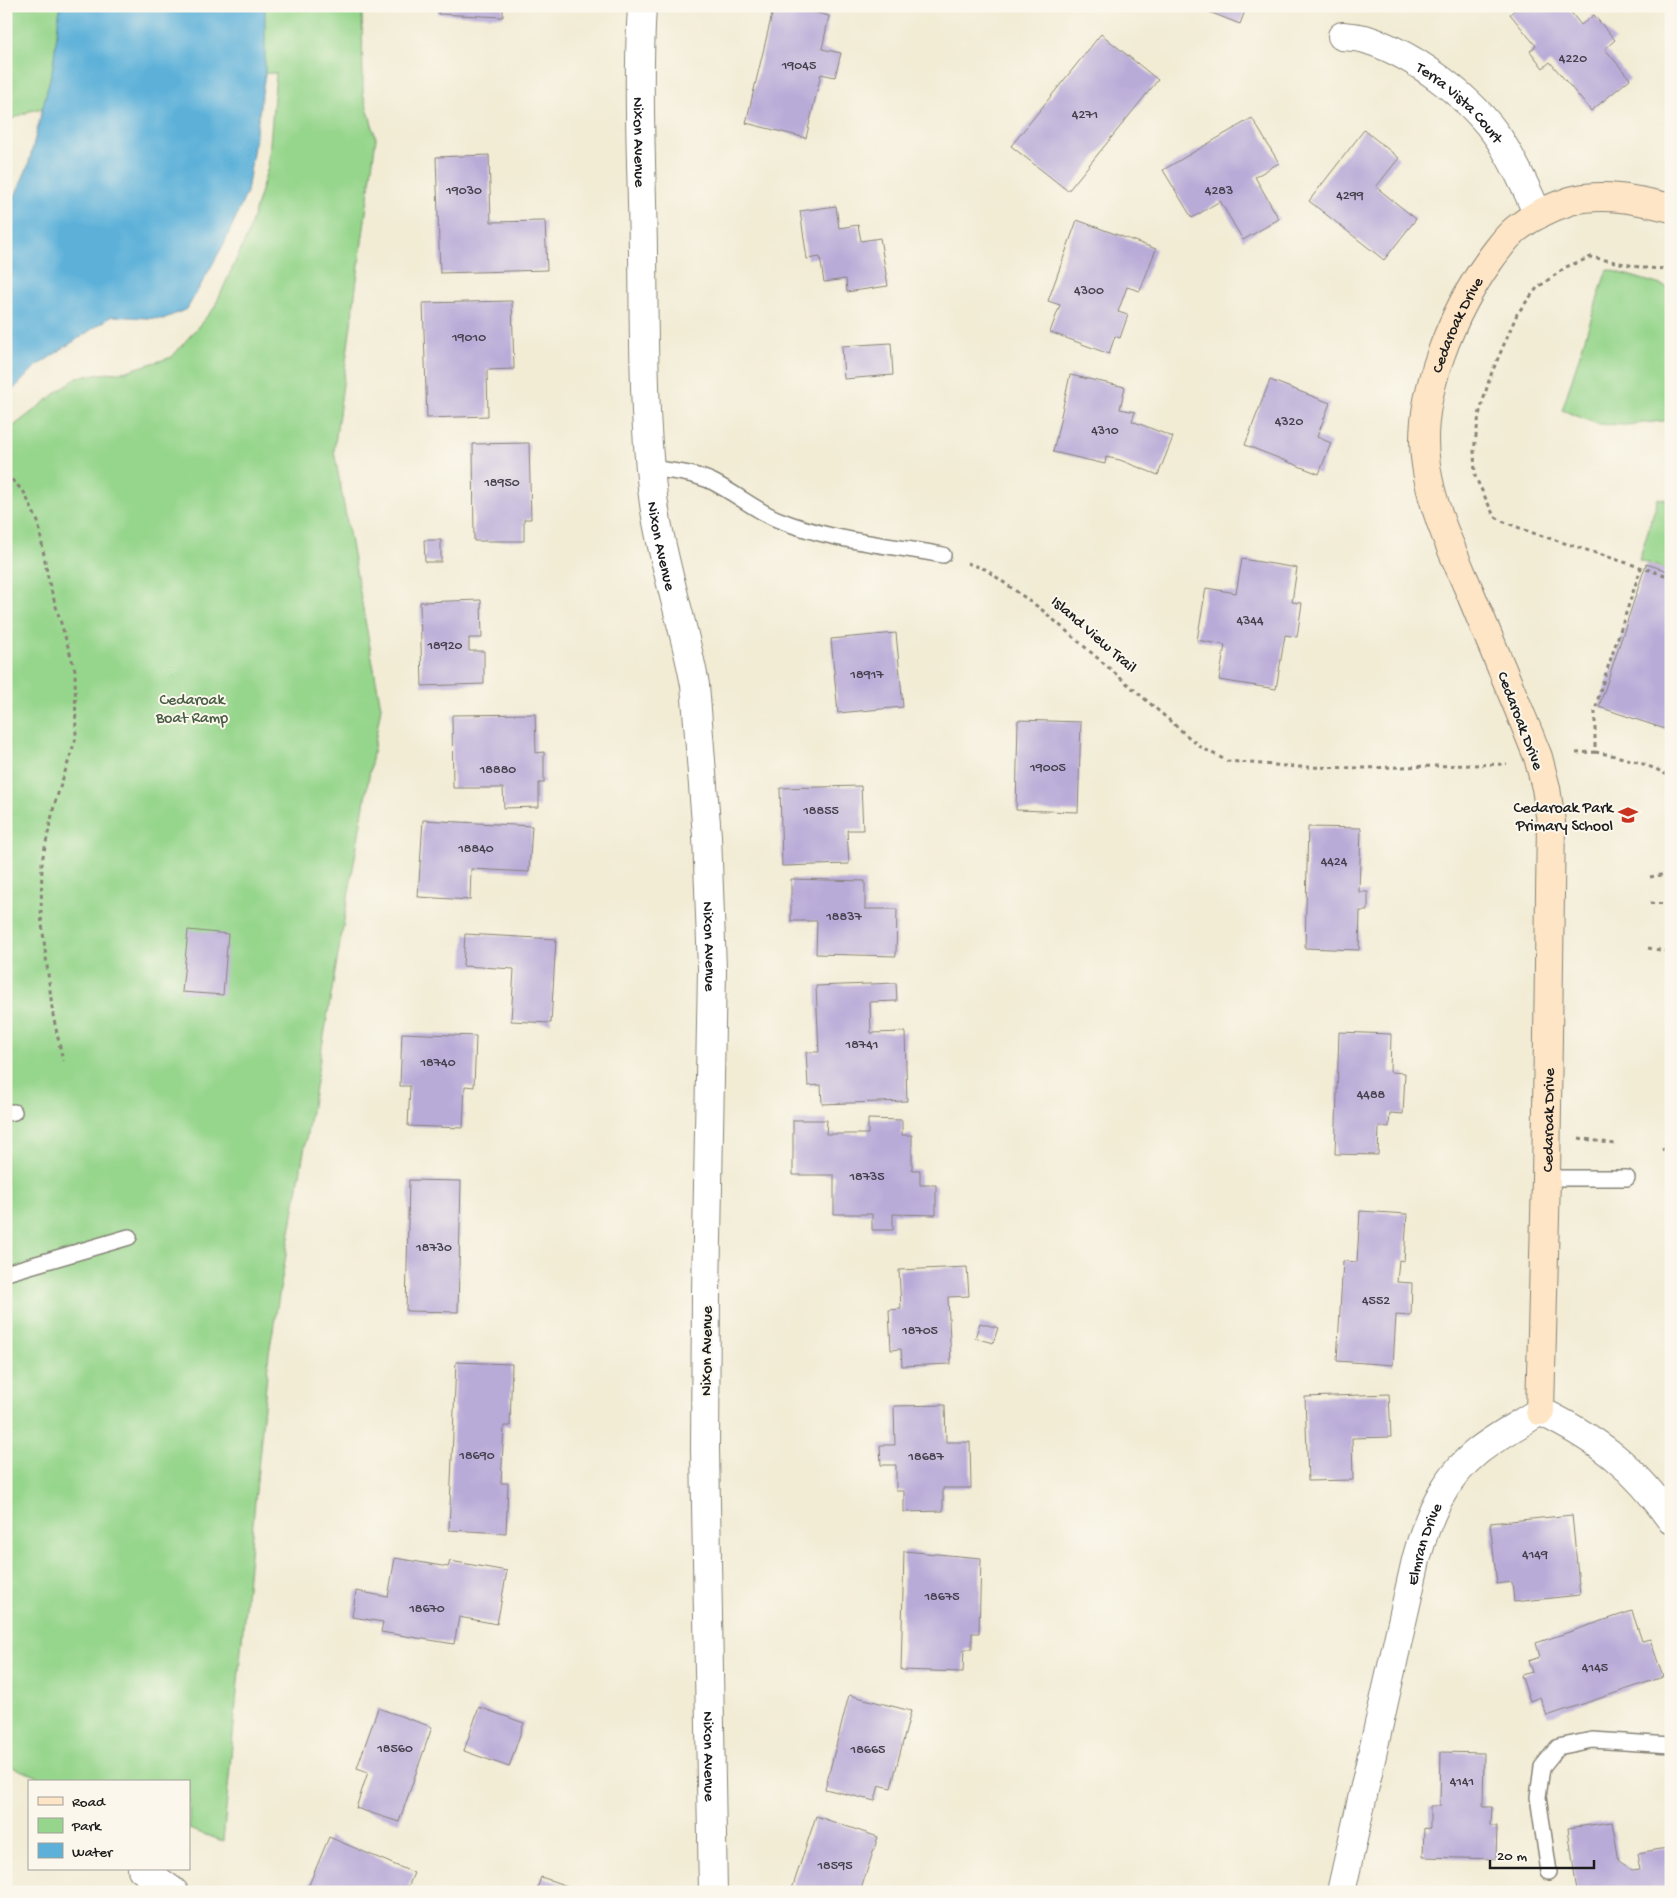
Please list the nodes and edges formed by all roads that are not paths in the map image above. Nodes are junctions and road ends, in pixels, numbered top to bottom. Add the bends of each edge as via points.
1 (642, 6) edge
2 (1342, 36) dead end
3 (1671, 208) edge
4 (1538, 215) junction
5 (650, 468) junction
6 (943, 555) road end
7 (1546, 1178) junction
8 (1626, 1178) dead end
9 (129, 1237) dead end
10 (6, 1273) edge
11 (1540, 1412) junction
12 (1671, 1520) edge
13 (1671, 1744) edge
14 (143, 1870) edge
15 (1549, 1872) dead end
16 (174, 1892) edge
17 (713, 1892) edge
18 (1341, 1892) edge

1 - 5 street, Nixon Avenue via 640,153
2 - 4 street, Terra Vista Court via 1367,40 1406,57 1443,80 1499,139 1521,176
3 - 4 street, Cedaroak Drive via 1621,197 1599,198 1570,202
4 - 7 street, Cedaroak Drive via 1516,229 1480,274 1466,298 1441,354 1423,434 1434,501 1538,757 1546,788 1552,858
5 - 6 lane via 682,472 711,481 776,519 811,532
5 - 17 street, Nixon Avenue via 665,561 695,685 711,900 712,1042 705,1449
7 - 8 lane
7 - 11 street, Cedaroak Drive
9 - 10 lane
11 - 12 street via 1570,1426 1623,1462
11 - 18 street, Elmran Drive via 1477,1451 1447,1485 1432,1512 1416,1560
13 - 15 lane via 1592,1740 1558,1747 1542,1767 1538,1797
14 - 16 street

